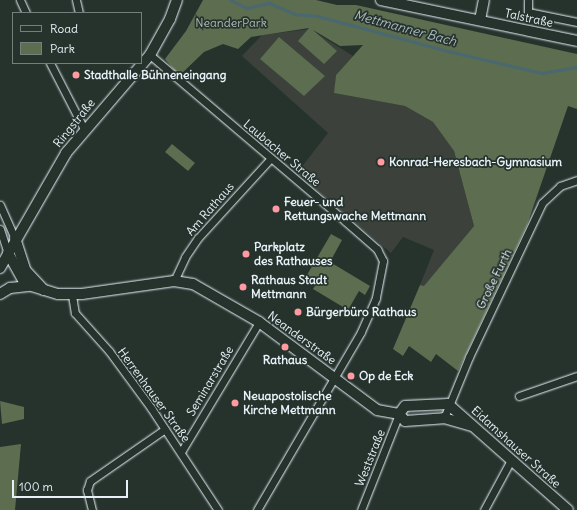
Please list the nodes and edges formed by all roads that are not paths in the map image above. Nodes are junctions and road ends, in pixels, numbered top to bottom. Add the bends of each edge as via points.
1 (20, 0) edge
2 (76, 0) edge
3 (381, 0) edge
4 (484, 0) edge
5 (528, 0) edge
6 (176, 1) edge
7 (26, 12) edge
8 (79, 12) edge
9 (480, 20) junction
10 (577, 22) edge
11 (577, 41) edge
12 (150, 54) junction
13 (142, 63) edge
14 (51, 64) edge
15 (141, 64) edge
16 (84, 130) junction
17 (271, 158) junction
18 (577, 180) edge
19 (0, 206) edge
20 (0, 229) edge
21 (15, 238) junction
22 (8, 253) junction
23 (0, 268) edge
24 (174, 281) junction
25 (28, 286) junction
26 (46, 292) junction
27 (0, 294) edge
28 (72, 295) junction
29 (259, 322) junction
30 (577, 376) edge
31 (334, 378) junction
32 (518, 396) dead end
33 (448, 404) junction
34 (399, 414) junction
35 (444, 418) junction
36 (472, 426) junction
37 (165, 429) junction
38 (181, 452) junction
39 (511, 460) junction
40 (92, 510) edge
41 (218, 510) edge
42 (257, 510) edge
43 (361, 510) edge
44 (484, 510) edge
45 (568, 510) edge

1 - 7 street
2 - 8 street
3 - 9 street, Talstraße
4 - 9 street
5 - 10 street, Talstraße via 528,12
6 - 12 street, Ringstraße via 170,19
9 - 11 street, Talstraße
12 - 13 street, Ringstraße
12 - 17 street, Laubacher Straße
14 - 16 street
15 - 16 street, Ringstraße
16 - 21 street, Ringstraße via 60,162
17 - 24 street, Am Rathaus via 198,238 185,257
17 - 31 street, Laubacher Straße via 382,256 382,274 370,314
18 - 33 street, Große Furth via 560,186 542,203
19 - 21 street
20 - 22 street
21 - 22 street, Ringstraße
21 - 26 street via 26,271
22 - 23 street, Ringstraße
22 - 25 street via 22,281
24 - 28 street, Neanderstraße
24 - 29 street, Neanderstraße via 197,286
25 - 26 street, Neanderstraße
25 - 27 street via 10,288
26 - 28 street, Neanderstraße
28 - 37 street, Herrenhauser Straße via 75,313 109,351
29 - 31 street, Neanderstraße
29 - 38 street, Seminarstraße
30 - 32 street
31 - 34 street, Neanderstraße via 377,410
31 - 42 street, Laubacher Straße
33 - 34 street via 405,406
33 - 35 street, Große Furth
33 - 36 street, Eidamshauser Straße
34 - 35 street, Neanderstraße via 405,421
34 - 43 street, Weststraße
35 - 36 street, Neanderstraße
36 - 39 street, Eidamshauser Straße
37 - 38 street, Herrenhauser Straße
37 - 40 street via 90,481 87,490
38 - 41 street, Herrenhauser Straße
39 - 44 street
39 - 45 street, Eidamshauser Straße

